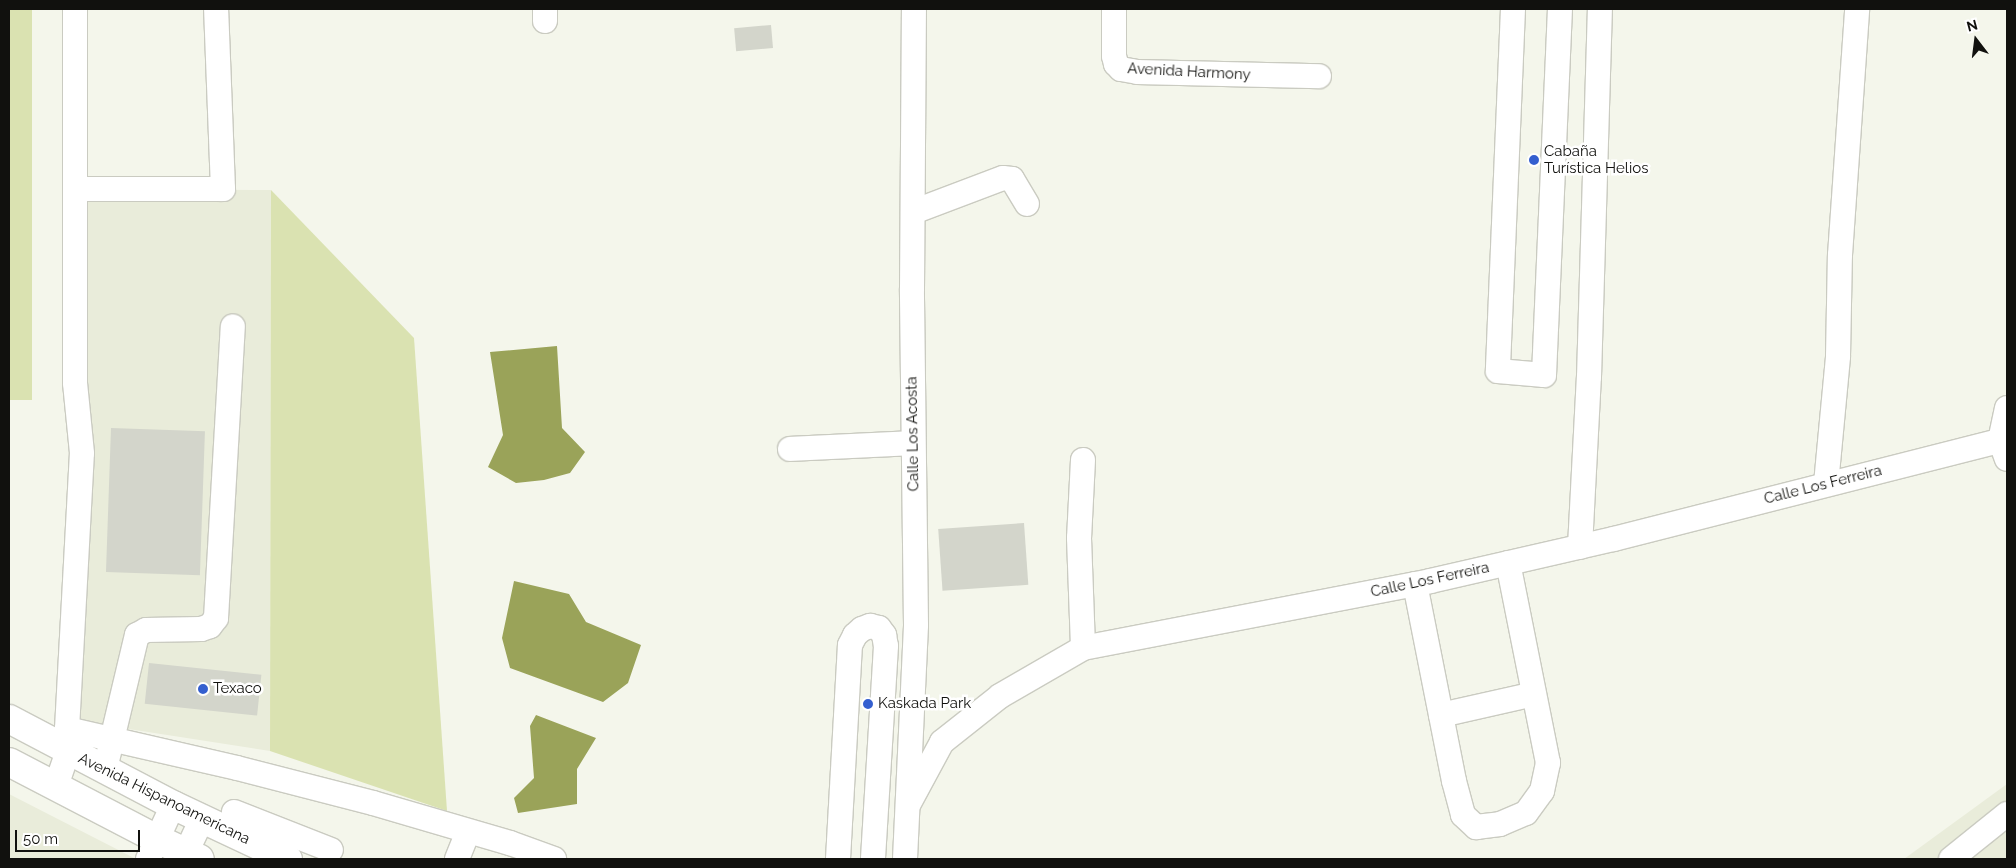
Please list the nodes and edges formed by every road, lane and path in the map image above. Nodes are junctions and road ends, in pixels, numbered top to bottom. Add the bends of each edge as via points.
1 (75, 9) edge
2 (216, 9) edge
3 (914, 9) edge
4 (1114, 9) edge
5 (1513, 9) edge
6 (1560, 9) edge
7 (1600, 9) edge
8 (1857, 9) edge
9 (1319, 76) dead end
10 (75, 189) junction
11 (1027, 204) dead end
12 (913, 212) junction
13 (233, 326) dead end
14 (2007, 408) edge
15 (913, 443) junction
16 (2005, 446) edge
17 (790, 449) dead end
18 (1083, 460) dead end
19 (1826, 484) junction
20 (1580, 547) junction
21 (1508, 563) junction
22 (1415, 584) junction
23 (1083, 648) junction
24 (1534, 694) junction
25 (1441, 715) junction
26 (9, 719) edge
27 (112, 738) junction
28 (68, 740) junction
29 (9, 762) edge
30 (104, 769) junction
31 (56, 786) junction
32 (173, 805) junction
33 (908, 805) junction
34 (234, 812) dead end
35 (2007, 814) edge
36 (202, 819) junction
37 (468, 832) junction
38 (152, 849) edge
39 (331, 850) dead end
40 (290, 851) edge
41 (190, 857) edge
42 (457, 859) edge
43 (554, 859) edge
44 (838, 859) edge
45 (873, 859) edge
46 (905, 859) edge
47 (1951, 859) edge

1 - 10 street
2 - 10 street via 223,190
3 - 12 street, Calle Los Acosta
4 - 9 street, Avenida Harmony via 1114,56 1121,69
5 - 6 street via 1498,371 1544,375
7 - 20 street via 1589,377
8 - 19 street via 1840,256 1838,356
10 - 28 street via 75,383 82,453
11 - 12 street via 1012,179 1003,178
12 - 15 street, Calle Los Acosta
13 - 27 street via 216,618 210,626 201,629 146,630 137,635
14 - 16 street
15 - 17 street
15 - 33 street, Calle Los Acosta via 916,625
16 - 19 street, Calle Los Ferreira
18 - 23 street via 1079,538
19 - 20 street, Calle Los Ferreira
20 - 21 street, Calle Los Ferreira
21 - 22 street, Calle Los Ferreira
21 - 24 street
22 - 23 street, Calle Los Ferreira
22 - 25 street
23 - 33 street, Calle Los Ferreira via 1000,696 942,742
24 - 25 street
24 - 25 street via 1548,763 1542,791 1526,813 1500,824 1476,827 1463,816
26 - 28 main road, Avenida Hispanoamericana
27 - 28 street
27 - 30 street
27 - 37 street via 373,803
28 - 30 main road, Avenida Hispanoamericana
28 - 31 street, Avenida Hispanoamericana
29 - 31 main road
30 - 32 main road, Avenida Hispanoamericana
31 - 38 main road
32 - 36 main road, Avenida Hispanoamericana
32 - 38 street
33 - 46 street, Calle Los Acosta
34 - 40 street
35 - 47 street
36 - 40 main road, Avenida Hispanoamericana
36 - 41 street
37 - 42 street
37 - 43 street
38 - 41 main road
39 - 40 street
44 - 45 street via 850,645 862,628 870,626 878,628 884,635 886,646

